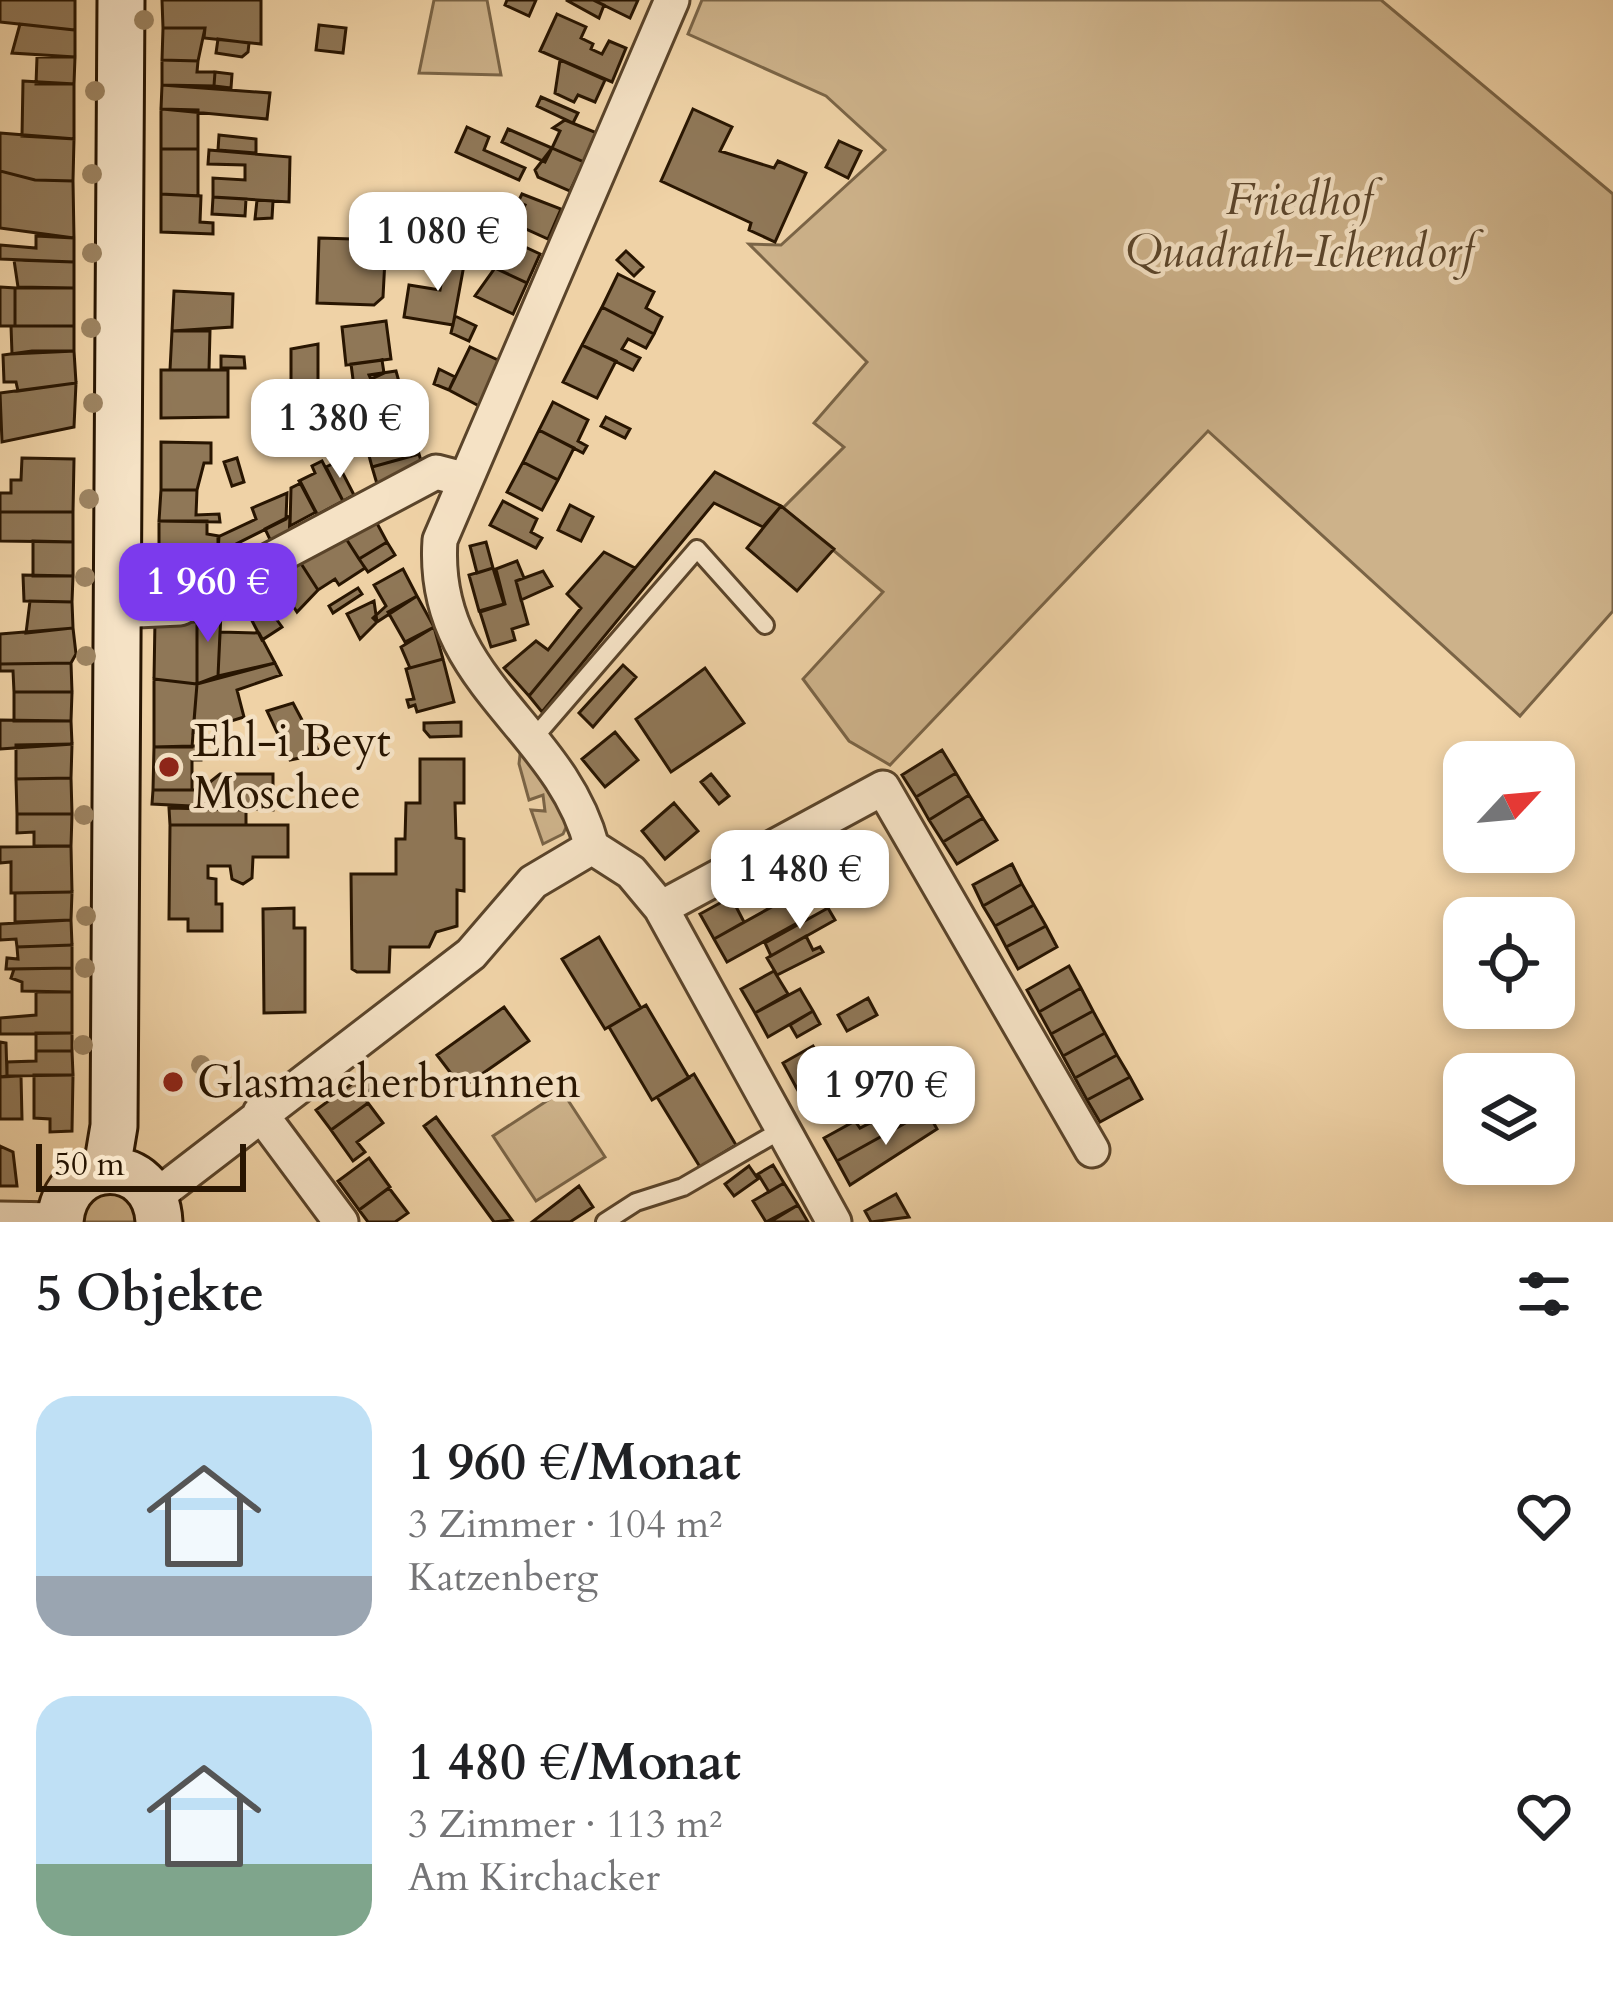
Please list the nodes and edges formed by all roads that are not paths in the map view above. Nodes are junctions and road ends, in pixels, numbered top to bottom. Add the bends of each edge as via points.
1 (121, 0) edge
2 (672, 0) edge
3 (463, 479) junction
4 (115, 611) junction
5 (765, 625) dead end
6 (532, 740) junction
7 (592, 847) junction
8 (661, 908) junction
9 (260, 1113) junction
10 (783, 1130) junction
11 (1092, 1150) dead end
12 (107, 1168) junction
13 (157, 1210) edge
14 (0, 1219) edge
15 (59, 1221) edge
16 (341, 1222) edge
17 (605, 1222) edge
18 (833, 1222) edge

1 - 4 main road
2 - 3 street
3 - 4 street via 436,472 180,608
3 - 6 street via 440,540 445,604 472,669
4 - 12 main road via 114,1126
5 - 6 lane via 697,549
6 - 7 street via 572,789
7 - 8 street via 631,872
7 - 9 street via 533,882 471,954
8 - 10 street
8 - 11 street via 883,788
9 - 13 street
9 - 16 street
10 - 17 lane
10 - 18 street
12 - 13 main road via 134,1175
12 - 15 main road via 68,1190
14 - 15 street

